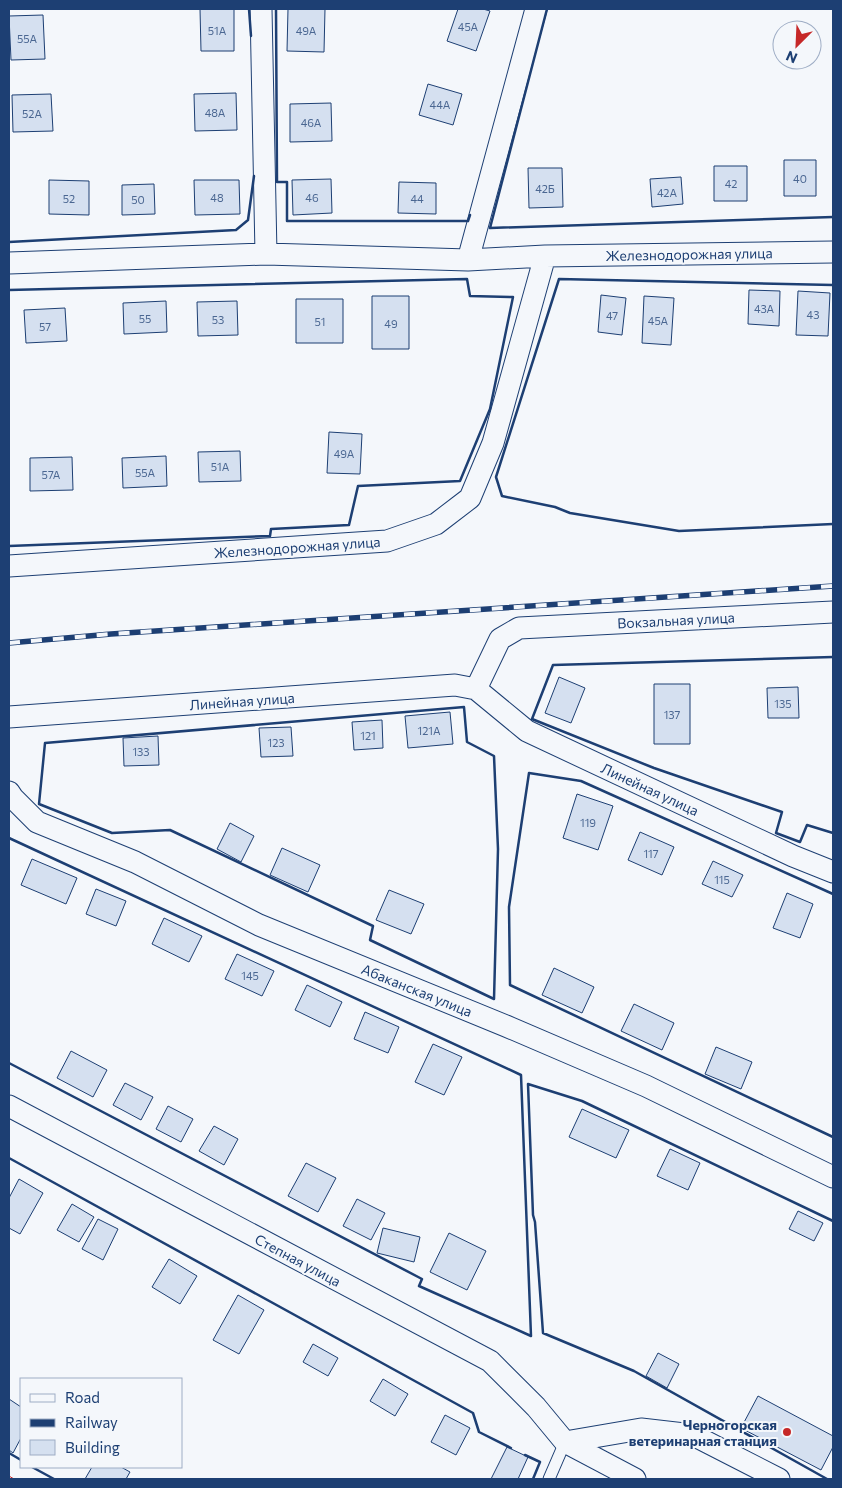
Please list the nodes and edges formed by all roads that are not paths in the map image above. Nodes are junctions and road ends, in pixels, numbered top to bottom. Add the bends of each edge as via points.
1 (261, 9) edge
2 (536, 9) edge
3 (833, 252) edge
4 (266, 254) junction
5 (545, 256) junction
6 (468, 260) junction
7 (9, 263) edge
8 (9, 566) edge
9 (833, 612) edge
10 (476, 689) junction
11 (9, 717) edge
12 (9, 792) edge
13 (833, 872) edge
14 (9, 1106) edge
15 (833, 1177) edge
16 (565, 1442) junction
17 (549, 1479) edge
18 (635, 1479) edge
19 (779, 1479) edge

1 - 4 street
2 - 6 street
3 - 5 street, Железнодорожная улица
4 - 6 street, Железнодорожная улица
4 - 7 street, Железнодорожная улица
5 - 6 street, Железнодорожная улица
5 - 8 street, Железнодорожная улица via 493,442 470,498 436,524 387,541
9 - 10 street, Вокзальная улица via 519,628 500,639
10 - 11 street, Линейная улица via 455,685
10 - 13 street, Линейная улица via 527,731
12 - 15 street, Абаканская улица via 37,822 135,862 258,925 646,1086
14 - 16 street, Степная улица via 490,1361 536,1407
16 - 17 lane
16 - 18 street, Степная улица
16 - 19 street via 641,1429 693,1435

